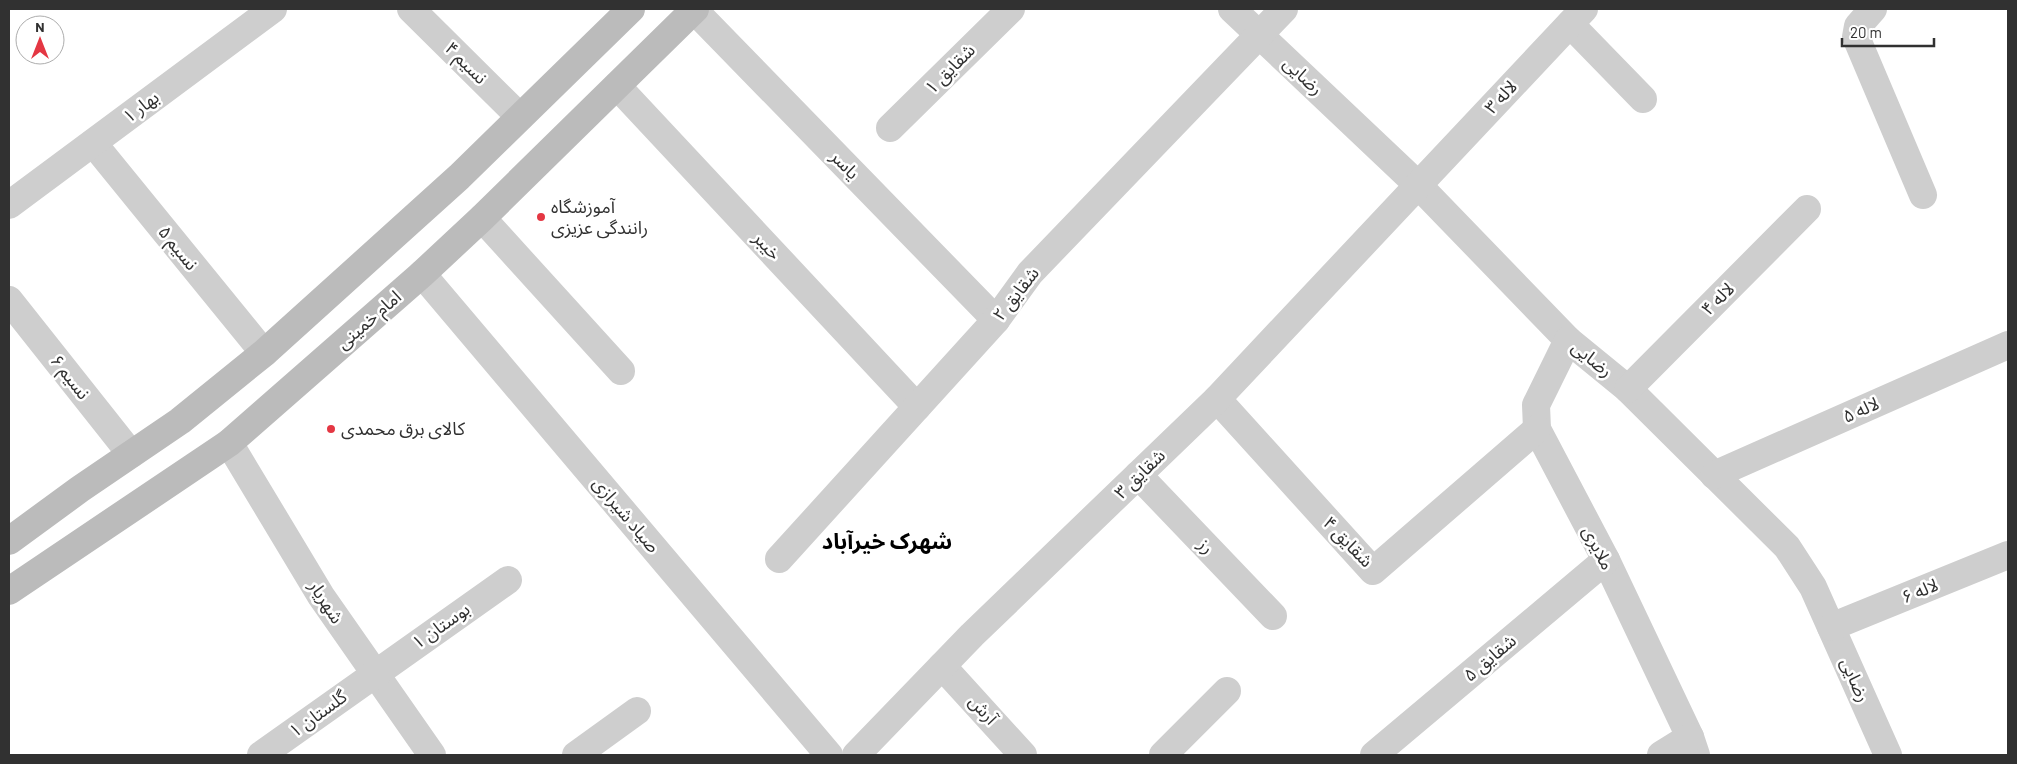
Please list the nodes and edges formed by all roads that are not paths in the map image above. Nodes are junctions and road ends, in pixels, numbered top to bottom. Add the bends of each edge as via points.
1 (273, 9) edge
2 (412, 9) edge
3 (631, 9) edge
4 (695, 9) edge
5 (1011, 9) edge
6 (1232, 9) edge
7 (1284, 9) edge
8 (1873, 9) edge
9 (1577, 16) edge
10 (1260, 35) junction
11 (617, 86) junction
12 (1643, 99) dead end
13 (520, 117) junction
14 (890, 128) dead end
15 (93, 143) junction
16 (1418, 185) junction
17 (1923, 195) dead end
18 (9, 205) edge
19 (1808, 210) dead end
20 (482, 218) junction
21 (422, 274) junction
22 (9, 300) edge
23 (996, 320) junction
24 (1568, 340) junction
25 (2008, 345) edge
26 (264, 354) junction
27 (621, 371) dead end
28 (1628, 389) junction
29 (1217, 399) junction
30 (917, 407) junction
31 (1537, 429) junction
32 (229, 443) junction
33 (130, 454) junction
34 (1714, 475) junction
35 (1138, 476) junction
36 (11, 536) edge
37 (2008, 555) edge
38 (779, 559) dead end
39 (1606, 560) junction
40 (508, 580) dead end
41 (9, 591) edge
42 (1273, 616) dead end
43 (1831, 627) junction
44 (942, 666) junction
45 (374, 673) junction
46 (1227, 691) dead end
47 (637, 711) dead end
48 (1693, 746) edge
49 (261, 755) edge
50 (432, 755) edge
51 (576, 755) edge
52 (829, 755) edge
53 (856, 755) edge
54 (1023, 755) edge
55 (1163, 755) edge
56 (1374, 755) edge
57 (1661, 755) edge
58 (1888, 755) edge

1 - 15 street, بهار ۱
2 - 13 street, نسیم ۴
3 - 13 main road
4 - 11 main road, امام خمینی
4 - 23 street, یاسر
5 - 14 street, شقایق ۱
6 - 10 street, رضایی
7 - 10 street, شقایق ۲
8 - 17 street via 1858,26 1856,37
9 - 12 street
9 - 16 street, لاله ۳
10 - 16 street, رضایی
10 - 23 street, شقایق ۲ via 1030,273
11 - 20 main road, امام خمینی
11 - 30 street, خیبر
13 - 26 main road
15 - 18 street, بهار ۱
15 - 26 street, نسیم ۵
16 - 24 street, رضایی
16 - 29 street, شقایق ۳
19 - 28 street, لاله ۴
20 - 21 main road, امام خمینی
20 - 27 street
21 - 32 main road, امام خمینی
21 - 52 street, صیاد شیرازی
22 - 33 street, نسیم ۶
23 - 30 street, شقایق ۲
24 - 28 street, رضایی
24 - 31 street, ملایری via 1536,405
25 - 34 street, لاله ۵
26 - 33 main road via 180,421
28 - 34 street, رضایی
29 - 31 street, شقایق ۴ via 1373,571
29 - 35 street, شقایق ۳
30 - 38 street, شقایق ۲
31 - 39 street, ملایری
32 - 41 main road, امام خمینی
32 - 45 street, شهریار via 321,596
33 - 36 main road
34 - 43 street, رضایی via 1787,547 1813,587
35 - 42 street, رز
35 - 44 street, شقایق ۳
37 - 43 street, لاله ۶
39 - 48 street, ملایری
39 - 56 street, شقایق ۵
40 - 45 street, بوستان ۱
43 - 58 street, رضایی
44 - 53 street, شقایق ۳
44 - 54 street, آرش
45 - 49 street, گلستان ۱
45 - 50 street, شهریار
46 - 55 street
47 - 51 street
48 - 57 street

